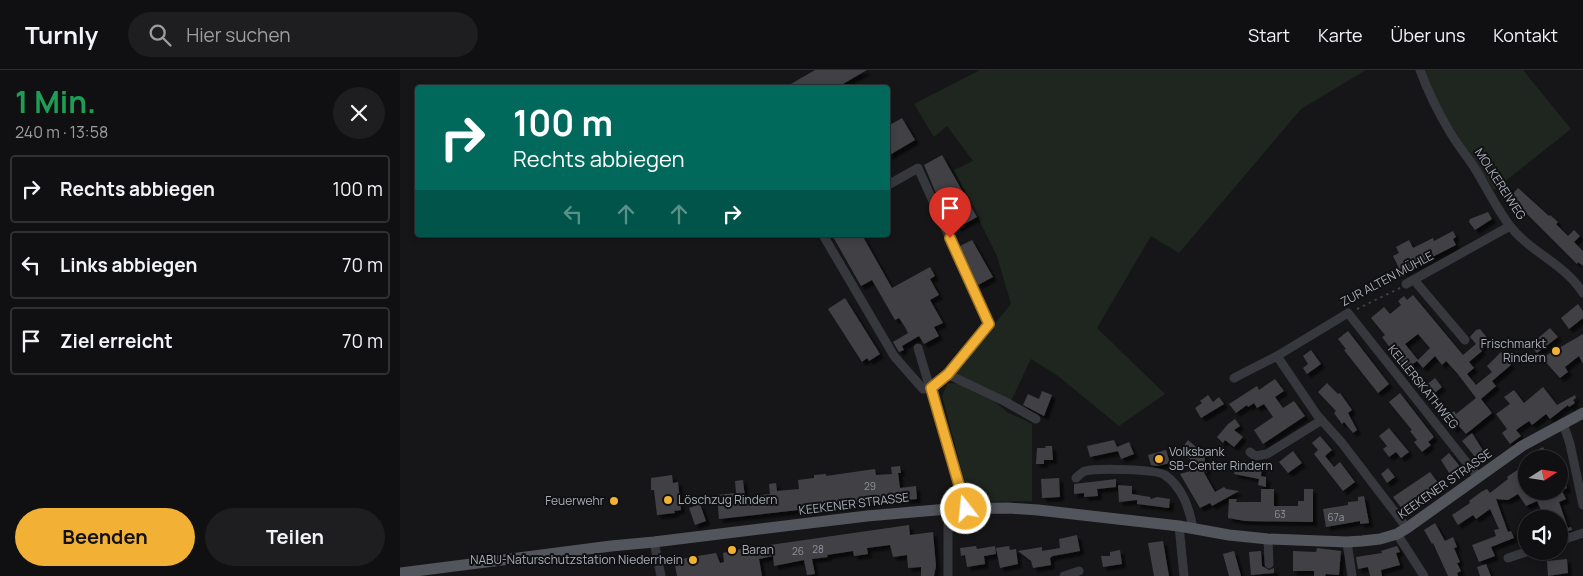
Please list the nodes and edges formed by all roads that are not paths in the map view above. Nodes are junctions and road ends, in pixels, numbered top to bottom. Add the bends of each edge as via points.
1 (1420, 70) edge
2 (890, 185) edge
3 (1510, 226) junction
4 (824, 237) edge
5 (1583, 293) edge
6 (1348, 314) joint
7 (1465, 340) dead end
8 (918, 348) dead end
9 (1278, 356) junction
10 (948, 374) junction
11 (1234, 378) dead end
12 (931, 388) junction
13 (1583, 413) edge
14 (1036, 420) dead end
15 (1322, 420) junction
16 (1563, 423) junction
17 (1250, 452) dead end
18 (1478, 477) junction
19 (1076, 478) dead end
20 (1583, 505) edge
21 (948, 509) junction
22 (966, 509) junction
23 (1179, 526) junction
24 (1193, 528) junction
25 (1408, 528) junction
26 (1583, 533) edge
27 (1397, 534) junction
28 (1568, 538) edge
29 (1268, 539) junction
30 (654, 542) junction
31 (1347, 542) junction
32 (1518, 555) edge
33 (1508, 558) dead end
34 (1269, 564) dead end
35 (1079, 571) dead end
36 (400, 573) edge
37 (661, 576) edge
38 (948, 576) edge
39 (1064, 576) edge
40 (1184, 576) edge
41 (1352, 576) edge
42 (1424, 576) edge

1 - 3 street, MOLKEREIWEG via 1431,99 1450,132
2 - 10 street via 918,168 989,324
3 - 5 street, MOLKEREIWEG via 1534,249 1556,263
3 - 7 street, ZUR ALTEN MÜHLE via 1410,282
4 - 12 street via 894,356 923,389
6 - 9 street, ZUR ALTEN MÜHLE
6 - 18 street, KELLERSKATHWEG
8 - 12 street
9 - 11 street, ZUR ALTEN MÜHLE
9 - 15 street
10 - 12 street
10 - 14 street
12 - 22 street
13 - 16 main road, KEEKENER STRASSE
15 - 17 street via 1268,454 1255,456
15 - 25 street
16 - 18 main road, KEEKENER STRASSE via 1522,446
16 - 20 street
18 - 25 main road, KEEKENER STRASSE
19 - 24 street via 1083,471 1105,469 1163,474 1176,485 1184,499
21 - 22 main road, KEEKENER STRASSE
21 - 30 main road, KEEKENER STRASSE
21 - 38 street
22 - 23 main road, KEEKENER STRASSE via 1038,510
23 - 24 main road, KEEKENER STRASSE
23 - 40 street
24 - 29 main road, KEEKENER STRASSE
25 - 27 main road, KEEKENER STRASSE
26 - 28 street
27 - 31 main road, KEEKENER STRASSE
27 - 42 street
29 - 31 main road, KEEKENER STRASSE
29 - 34 street
30 - 36 main road, KEEKENER STRASSE
30 - 37 street
31 - 41 street
32 - 33 street
35 - 39 street

